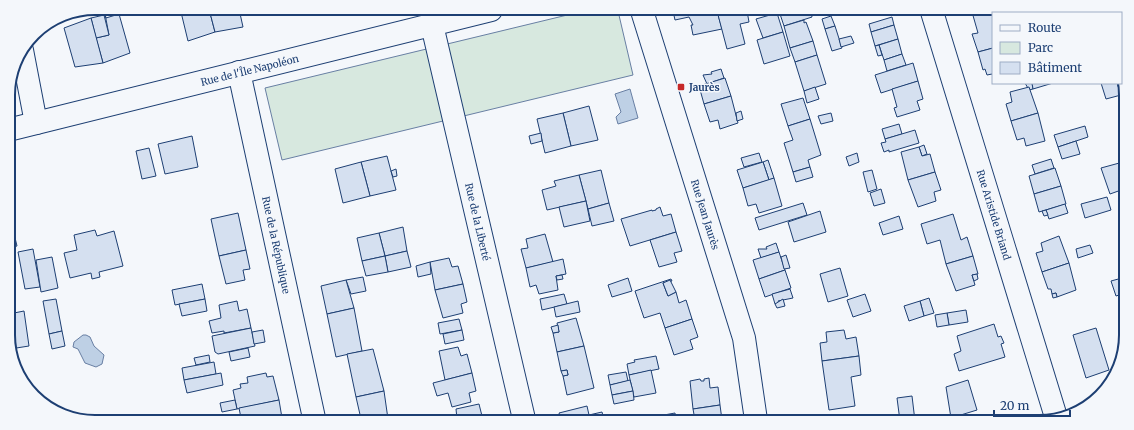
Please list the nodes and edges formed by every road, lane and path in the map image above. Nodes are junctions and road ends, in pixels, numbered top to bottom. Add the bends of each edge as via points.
1 (471, 15) edge
2 (643, 15) edge
3 (933, 15) edge
4 (432, 25) junction
5 (24, 59) edge
6 (238, 72) junction
7 (36, 123) junction
8 (15, 128) edge
9 (1055, 413) edge
10 (313, 415) edge
11 (523, 415) edge
12 (755, 415) edge

1 - 4 street, Rue de l'Île Napoléon
2 - 12 street, Rue Jean Jaurès via 744,338
3 - 9 street, Rue Aristide Briand
4 - 6 street, Rue de l'Île Napoléon
4 - 11 street, Rue de la Liberté
5 - 7 street
6 - 7 street, Rue de l'Île Napoléon
6 - 10 street, Rue de la République
7 - 8 street, Rue de l'Île Napoléon

